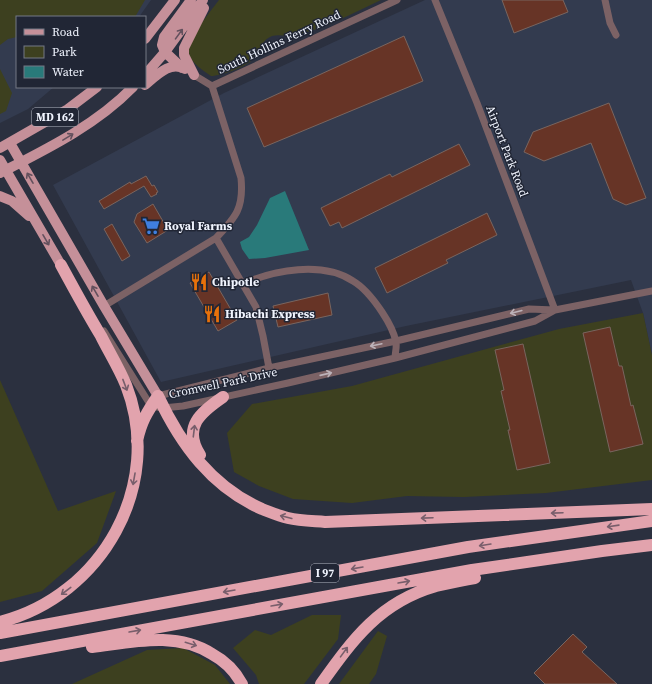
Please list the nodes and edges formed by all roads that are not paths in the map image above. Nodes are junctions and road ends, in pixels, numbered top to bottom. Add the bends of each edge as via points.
1 (175, 0) edge
2 (191, 0) edge
3 (203, 0) edge
4 (208, 0) edge
5 (397, 0) edge
6 (435, 0) edge
7 (605, 0) edge
8 (616, 35) dead end
9 (146, 38) edge
10 (165, 52) junction
11 (182, 68) junction
12 (146, 74) edge
13 (194, 75) junction
14 (146, 83) edge
15 (212, 86) junction
16 (96, 88) edge
17 (132, 88) edge
18 (141, 88) edge
19 (102, 114) junction
20 (10, 143) junction
21 (0, 148) edge
22 (0, 160) edge
23 (21, 162) junction
24 (3, 171) edge
25 (0, 196) edge
26 (35, 221) junction
27 (216, 238) junction
28 (61, 265) junction
29 (243, 284) junction
30 (652, 291) edge
31 (104, 306) junction
32 (555, 310) junction
33 (396, 341) junction
34 (395, 358) junction
35 (269, 368) junction
36 (158, 396) junction
37 (223, 397) junction
38 (151, 406) junction
39 (164, 408) junction
40 (137, 441) junction
41 (214, 478) junction
42 (652, 509) edge
43 (652, 521) edge
44 (652, 545) edge
45 (602, 551) junction
46 (0, 622) edge
47 (0, 633) edge
48 (0, 657) edge
49 (242, 684) edge
50 (321, 684) edge

1 - 9 main road
2 - 10 main road via 164,37 162,45
10 -> 3 main road
4 - 13 main road via 184,48 184,55
5 - 15 street, South Hollins Ferry Road
6 - 32 street, Airport Park Road
7 - 8 street via 610,23
10 - 11 main road
10 - 12 main road
11 - 13 main road
11 - 14 main road via 167,68
13 - 15 street, South Hollins Ferry Road
15 - 27 street via 239,170 242,190 242,202 229,224
16 - 20 main road, MD 162 via 68,109
17 - 19 main road, MD 162
18 - 19 main road
23 -> 19 main road, MD 162 via 69,136
20 - 21 main road, MD 162
20 - 23 main road, Cromwell Park Drive
22 - 24 main road
23 - 24 main road, MD 162
31 -> 23 main road, Cromwell Park Drive
24 - 26 main road
25 - 26 main road via 12,201
26 -> 28 main road
27 - 29 street
27 - 31 street
28 - 38 street
28 -> 40 highway via 126,385
29 - 33 street via 259,276 282,271 314,269 336,273 352,280 365,290 383,313
29 - 35 street via 256,307
30 - 32 street, Cromwell Park Drive
31 - 36 main road, Cromwell Park Drive
32 -> 33 street, Cromwell Park Drive via 529,308
32 - 34 street, Cromwell Park Drive via 535,321
33 - 34 street
33 -> 35 street, Cromwell Park Drive
37 -> 34 street, Cromwell Park Drive
35 - 36 street, Cromwell Park Drive
36 - 38 highway
36 - 39 highway
37 - 39 street, Cromwell Park Drive
41 -> 37 highway via 196,450 193,433 202,412
38 - 39 street, Cromwell Park Drive
38 - 40 highway via 140,425
39 - 41 highway via 190,451
40 -> 46 highway via 137,464 128,504 117,531 98,559 83,577 65,592 20,617
42 -> 41 highway via 325,522 288,518 270,512 248,503
43 -> 47 highway, I 97 via 468,547
44 - 45 highway, I 97
48 -> 45 highway, I 97 via 472,570
50 -> 45 highway via 359,634 386,610 408,597 436,586
48 -> 49 highway via 149,640 181,641 196,645 218,657 229,666

